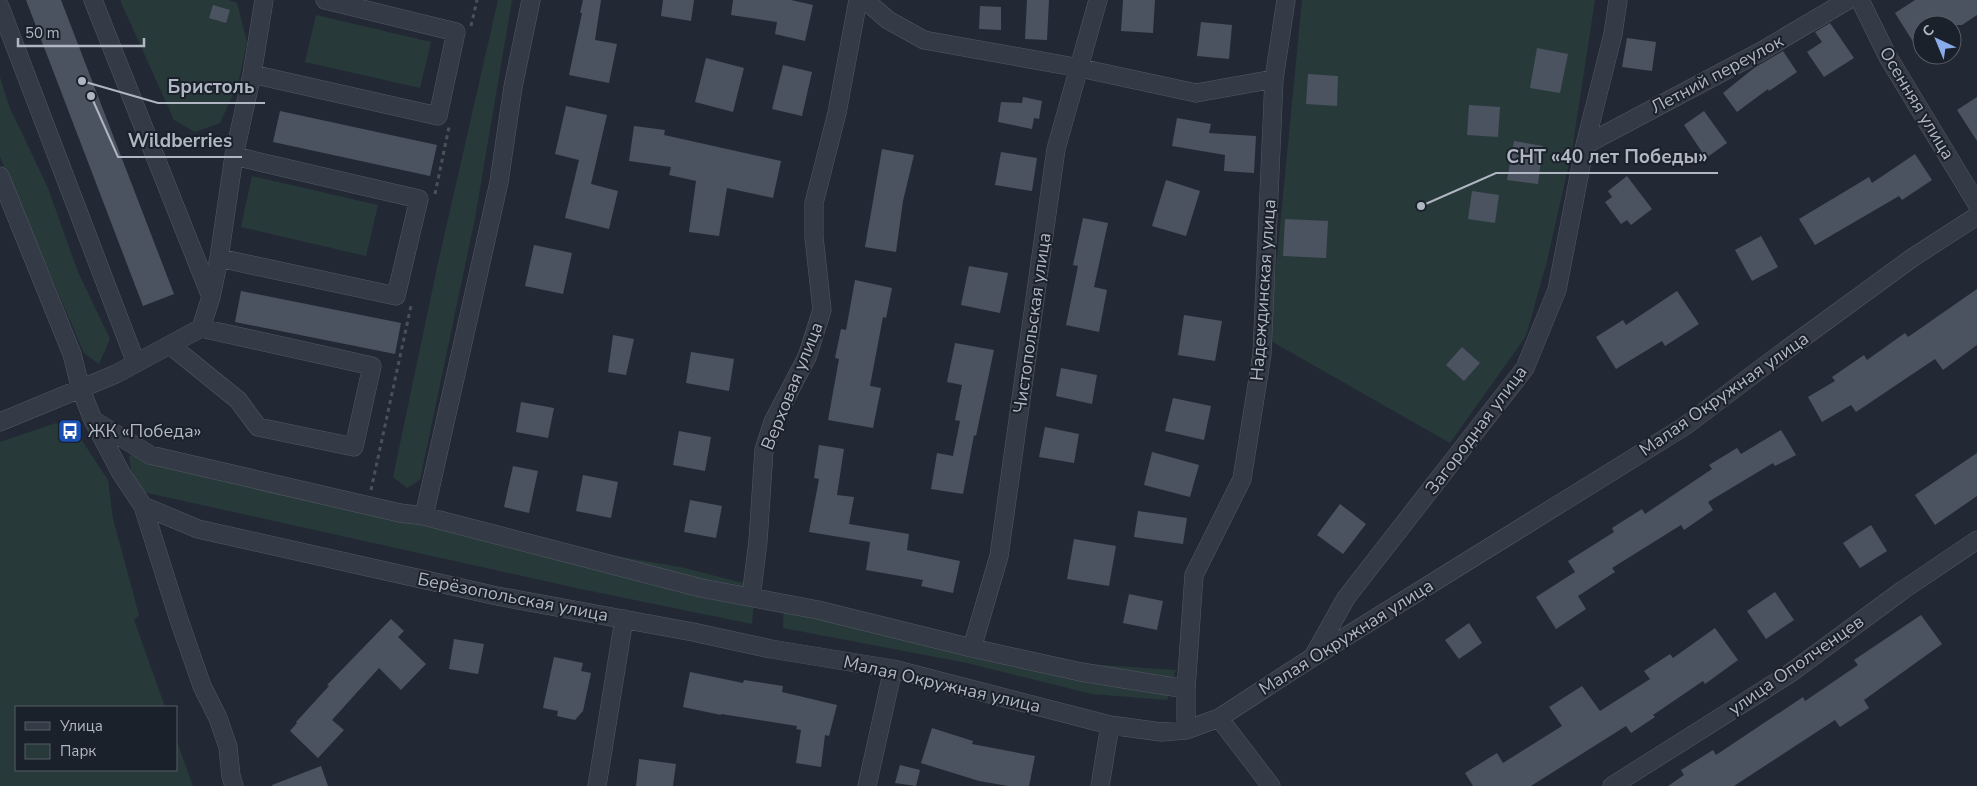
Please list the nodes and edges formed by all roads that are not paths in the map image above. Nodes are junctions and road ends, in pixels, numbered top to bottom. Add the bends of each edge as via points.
1 (93, 0) edge
2 (264, 0) edge
3 (325, 0) edge
4 (531, 0) edge
5 (858, 0) edge
6 (865, 0) edge
7 (1098, 0) edge
8 (1286, 0) edge
9 (1618, 0) edge
10 (1848, 0) edge
11 (1860, 0) edge
12 (0, 7) edge
13 (1080, 68) junction
14 (252, 74) junction
15 (1274, 79) junction
16 (1585, 145) junction
17 (234, 156) junction
18 (0, 176) edge
19 (1977, 204) edge
20 (1977, 216) edge
21 (219, 258) junction
22 (211, 297) junction
23 (201, 328) junction
24 (170, 346) junction
25 (136, 363) junction
26 (81, 390) junction
27 (93, 420) junction
28 (0, 422) edge
29 (143, 506) junction
30 (424, 516) junction
31 (1977, 540) edge
32 (751, 597) junction
33 (624, 619) junction
34 (972, 648) junction
35 (1313, 657) junction
36 (892, 669) junction
37 (1186, 689) junction
38 (1219, 718) junction
39 (1110, 725) junction
40 (1186, 730) junction
41 (227, 783) edge
42 (597, 786) edge
43 (868, 786) edge
44 (1100, 786) edge
45 (1271, 786) edge
46 (1612, 786) edge

1 - 22 street
2 - 14 street
3 - 14 street via 456,32 438,116
4 - 30 street via 513,87 499,182
5 - 32 street, Верховая улица via 814,203 814,237 822,310 807,357 773,422 764,450
6 - 13 street via 888,20 924,40
7 - 13 street, Чистопольская улица
8 - 15 street, Надеждинская улица
9 - 16 street, Загородная улица via 1613,34
10 - 16 street, Летний переулок via 1760,52
11 - 19 street, Осенняя улица via 1888,58
12 - 25 street
13 - 15 street via 1196,93
13 - 34 street, Чистопольская улица via 1056,149 999,556
14 - 17 street
15 - 37 street, Надеждинская улица via 1262,354 1242,480 1194,575
16 - 35 street, Загородная улица via 1557,290 1525,368 1346,598
17 - 21 street
17 - 21 street via 419,199 396,296
18 - 26 street via 72,354
20 - 35 street, Малая Окружная улица via 1912,258 1685,426
21 - 22 street
22 - 23 street
23 - 24 street
23 - 24 street via 372,366 354,446 258,426 238,400
24 - 25 street
25 - 26 street
26 - 27 street
26 - 28 street
27 - 29 street
27 - 30 street via 150,454
29 - 33 street, Берёзопольская улица via 198,529 497,596
29 - 41 street via 202,686 228,747
30 - 32 street via 662,579
31 - 46 street, улица Ополченцев via 1788,674
32 - 34 street
33 - 36 street, Малая Окружная улица via 771,649
33 - 42 street, Берёзопольская улица
34 - 37 street via 1081,672
35 - 38 street, Малая Окружная улица
36 - 39 street, Малая Окружная улица
36 - 43 street
37 - 40 street, Надеждинская улица
38 - 40 street, Малая Окружная улица
38 - 45 street
39 - 40 street, Малая Окружная улица via 1160,732
39 - 44 street

